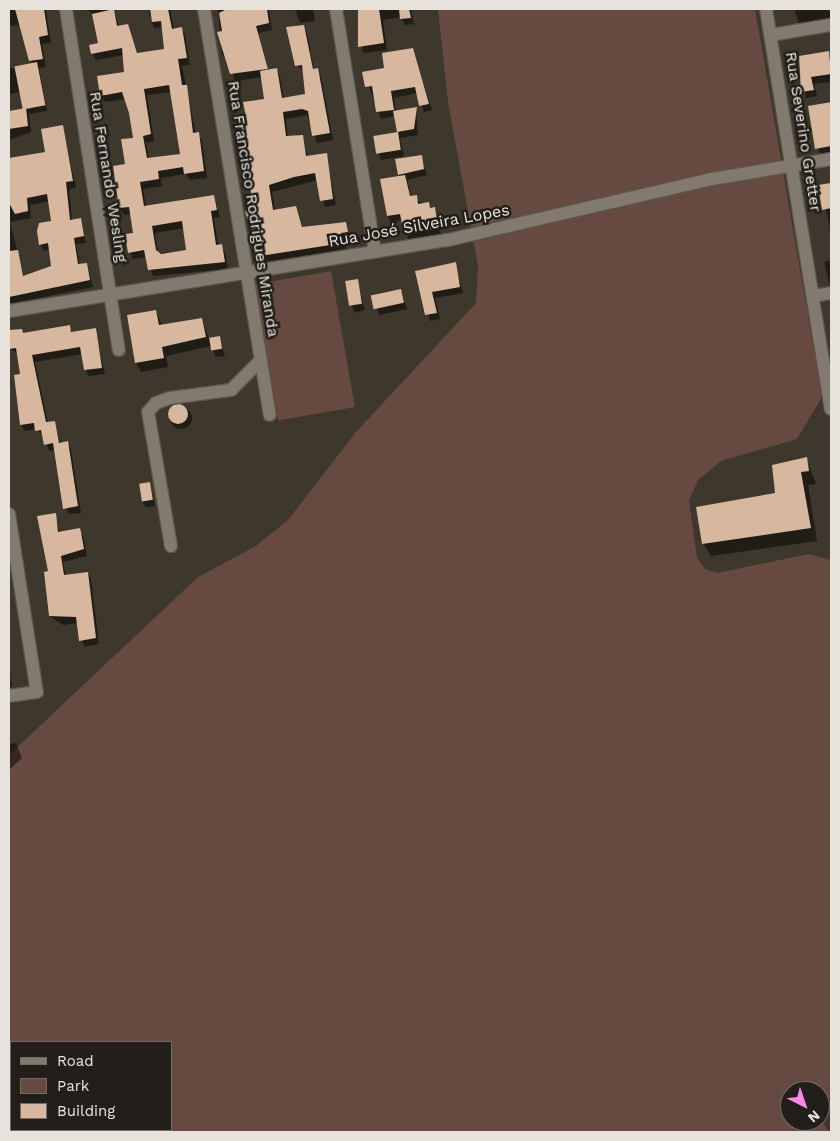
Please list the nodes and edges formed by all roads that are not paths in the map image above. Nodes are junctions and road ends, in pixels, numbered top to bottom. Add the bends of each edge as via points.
1 (66, 9) edge
2 (204, 9) edge
3 (336, 9) edge
4 (766, 9) edge
5 (831, 25) edge
6 (771, 35) junction
7 (831, 159) edge
8 (792, 166) junction
9 (375, 252) junction
10 (247, 272) junction
11 (831, 293) edge
12 (110, 294) junction
13 (813, 296) junction
14 (9, 311) edge
15 (119, 350) dead end
16 (261, 360) junction
17 (831, 409) edge
18 (270, 415) dead end
19 (9, 514) edge
20 (172, 546) dead end
21 (9, 696) edge

1 - 12 street, Rua Fernando Wesling
2 - 10 street, Rua Francisco Rodrigues Miranda
3 - 9 street
4 - 6 street, Rua Severino Gretter
5 - 6 street
6 - 8 street, Rua Severino Gretter
7 - 8 street, Rua José Silveira Lopes
8 - 9 street, Rua José Silveira Lopes via 712,179 486,233
8 - 13 street, Rua Severino Gretter
9 - 10 street, Rua José Silveira Lopes
10 - 12 street, Rua José Silveira Lopes
10 - 16 street, Rua Francisco Rodrigues Miranda
11 - 13 street
12 - 14 street, Rua José Silveira Lopes
12 - 15 street, Rua Fernando Wesling
13 - 17 street, Rua Severino Gretter
16 - 18 street, Rua Francisco Rodrigues Miranda
16 - 20 street via 231,390 170,398 156,402 148,412
19 - 21 street via 37,692

